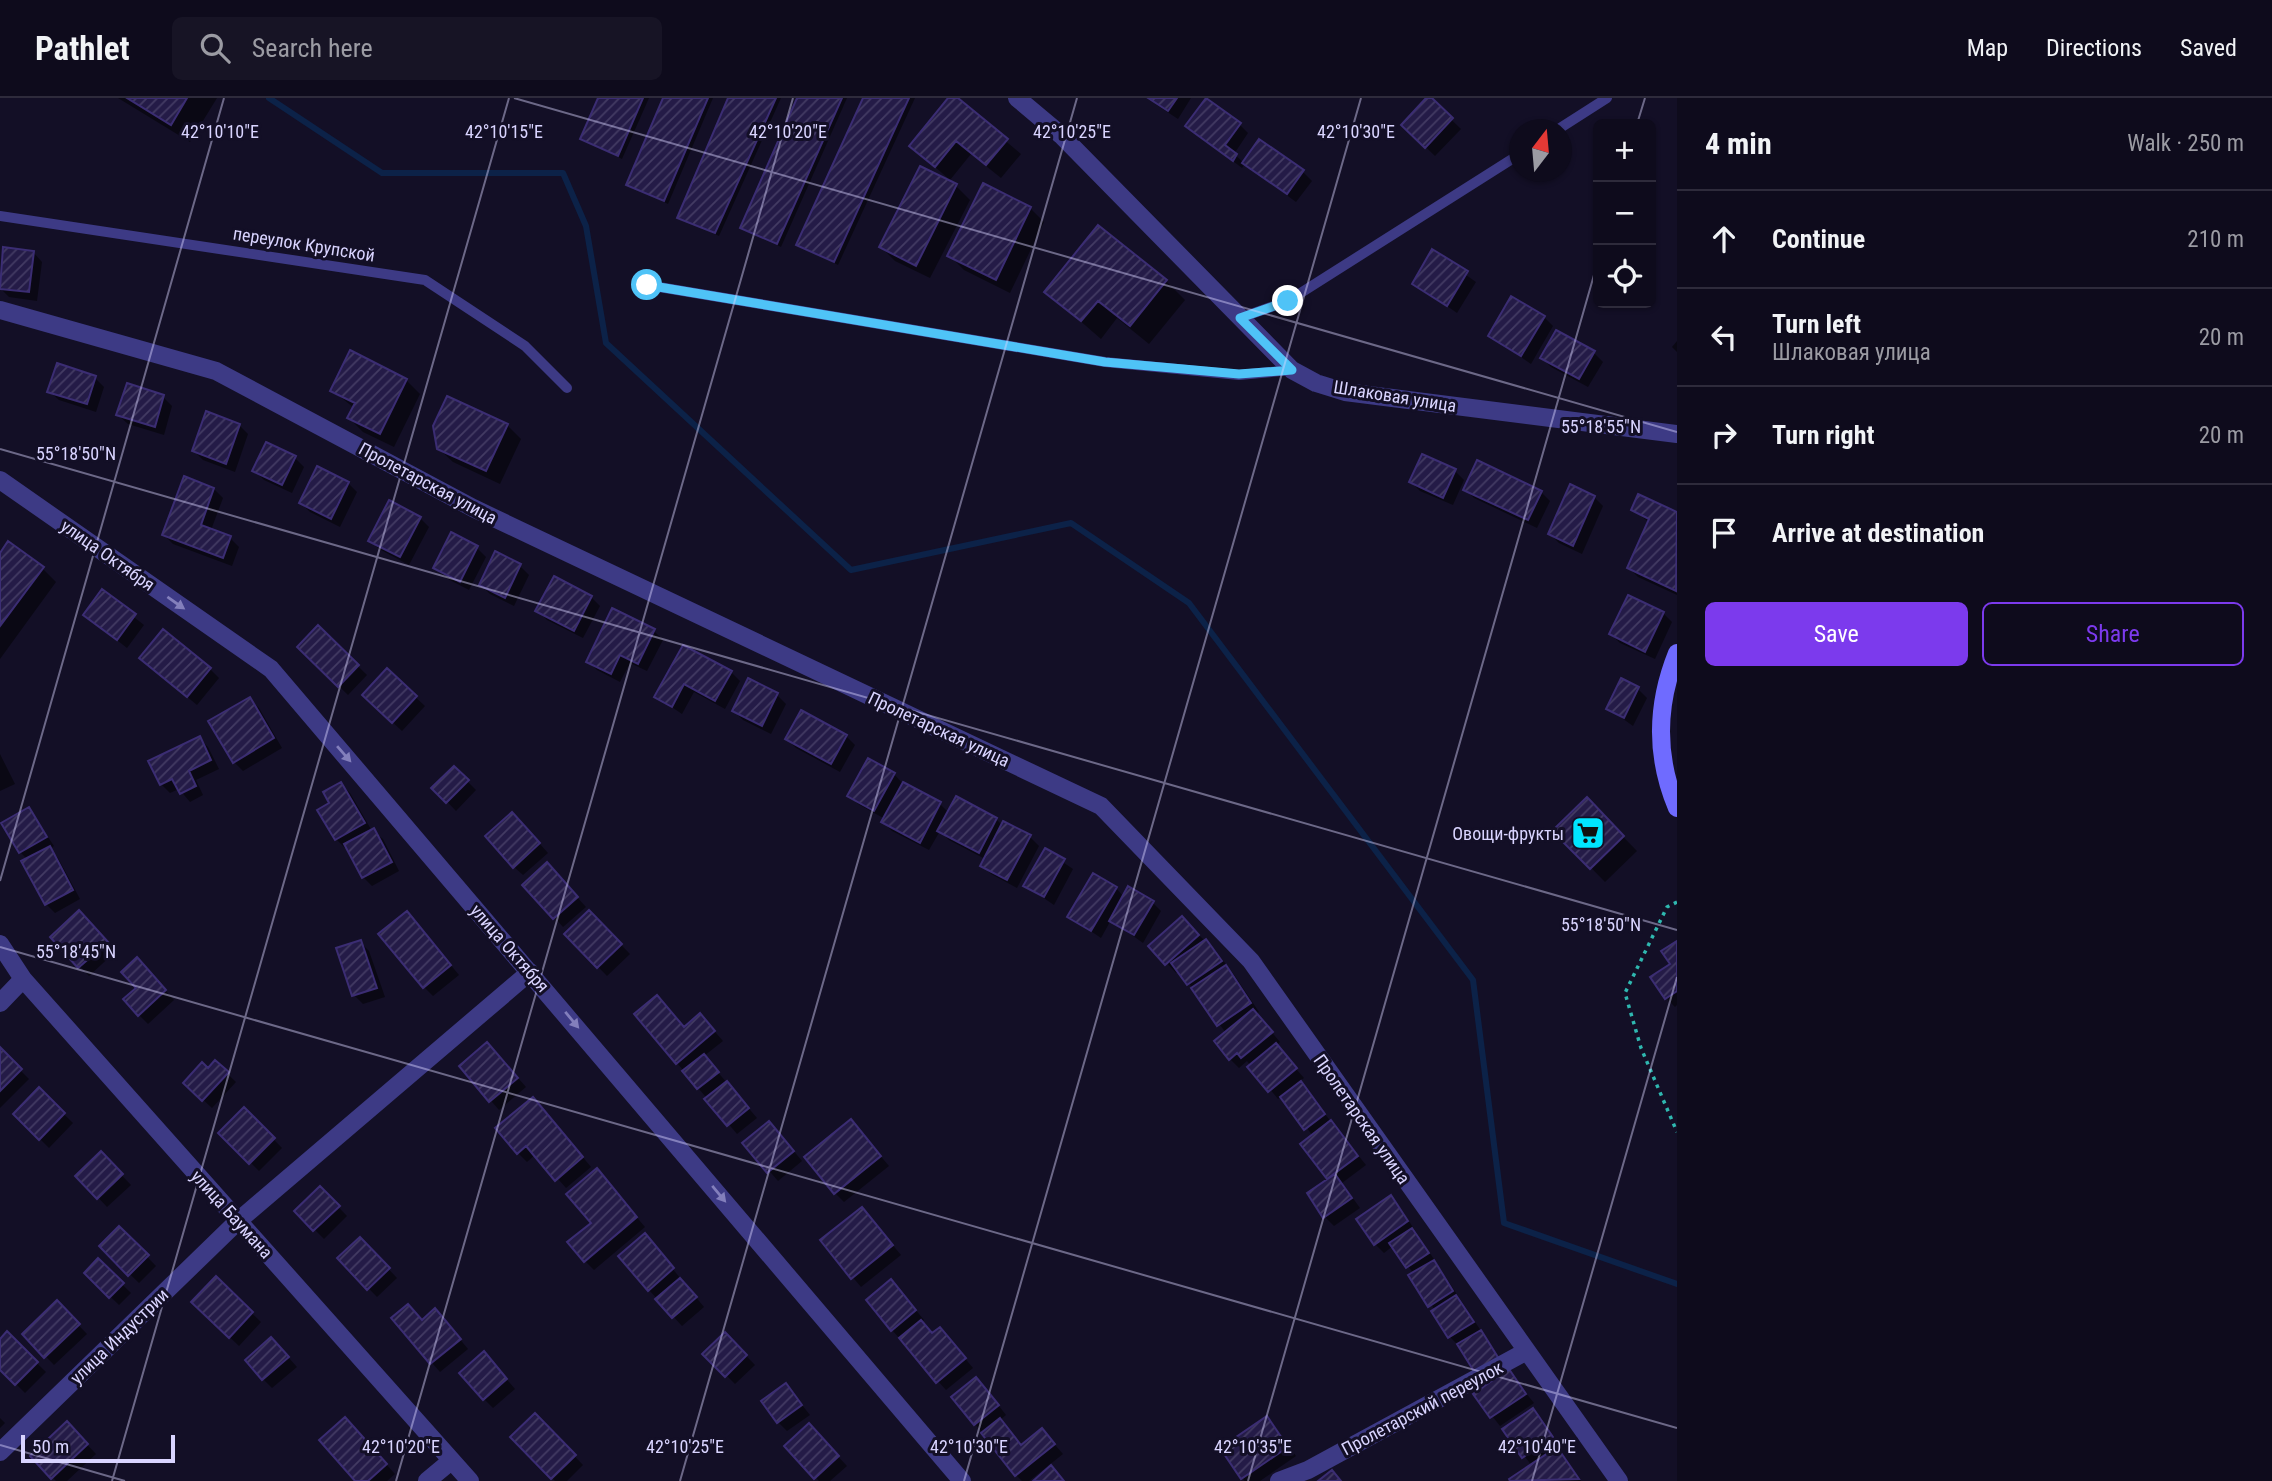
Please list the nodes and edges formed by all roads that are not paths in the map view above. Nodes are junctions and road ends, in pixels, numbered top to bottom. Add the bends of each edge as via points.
1 (1017, 98) edge
2 (1607, 98) edge
3 (1572, 120) edge
4 (1509, 160) edge
5 (0, 216) edge
6 (647, 285) dead end
7 (0, 310) edge
8 (1240, 318) junction
9 (1292, 370) junction
10 (567, 388) dead end
11 (1677, 434) edge
12 (0, 480) edge
13 (1677, 653) edge
14 (1677, 808) edge
15 (0, 943) edge
16 (530, 972) junction
17 (23, 979) junction
18 (0, 1003) edge
19 (238, 1221) junction
20 (1527, 1351) junction
21 (0, 1452) edge
22 (451, 1461) junction
23 (427, 1481) edge
24 (470, 1481) edge
25 (962, 1481) edge
26 (1279, 1481) edge
27 (1619, 1481) edge

1 - 8 street, Шлаковая улица via 1061,135
2 - 3 lane
4 - 8 lane via 1288,301
5 - 10 lane, переулок Крупской via 425,280 525,345
6 - 9 lane via 1105,362 1239,374
7 - 20 street, Пролетарская улица via 216,371 473,508 1101,806 1251,961
8 - 9 street, Шлаковая улица
9 - 11 street, Шлаковая улица via 1345,392
12 -> 16 street, улица Октября via 271,669
13 - 14 main road via 1668,676 1660,737 1662,765
15 - 17 street, улица Баумана
16 - 19 street, улица Индустрии
16 -> 25 street, улица Октября
17 - 18 street
17 - 19 street, улица Баумана
19 - 21 street, улица Индустрии
19 - 22 street, улица Баумана
20 - 26 street, Пролетарский переулок via 1320,1464
20 - 27 street, Пролетарская улица
22 - 23 street
22 - 24 street, улица Баумана

